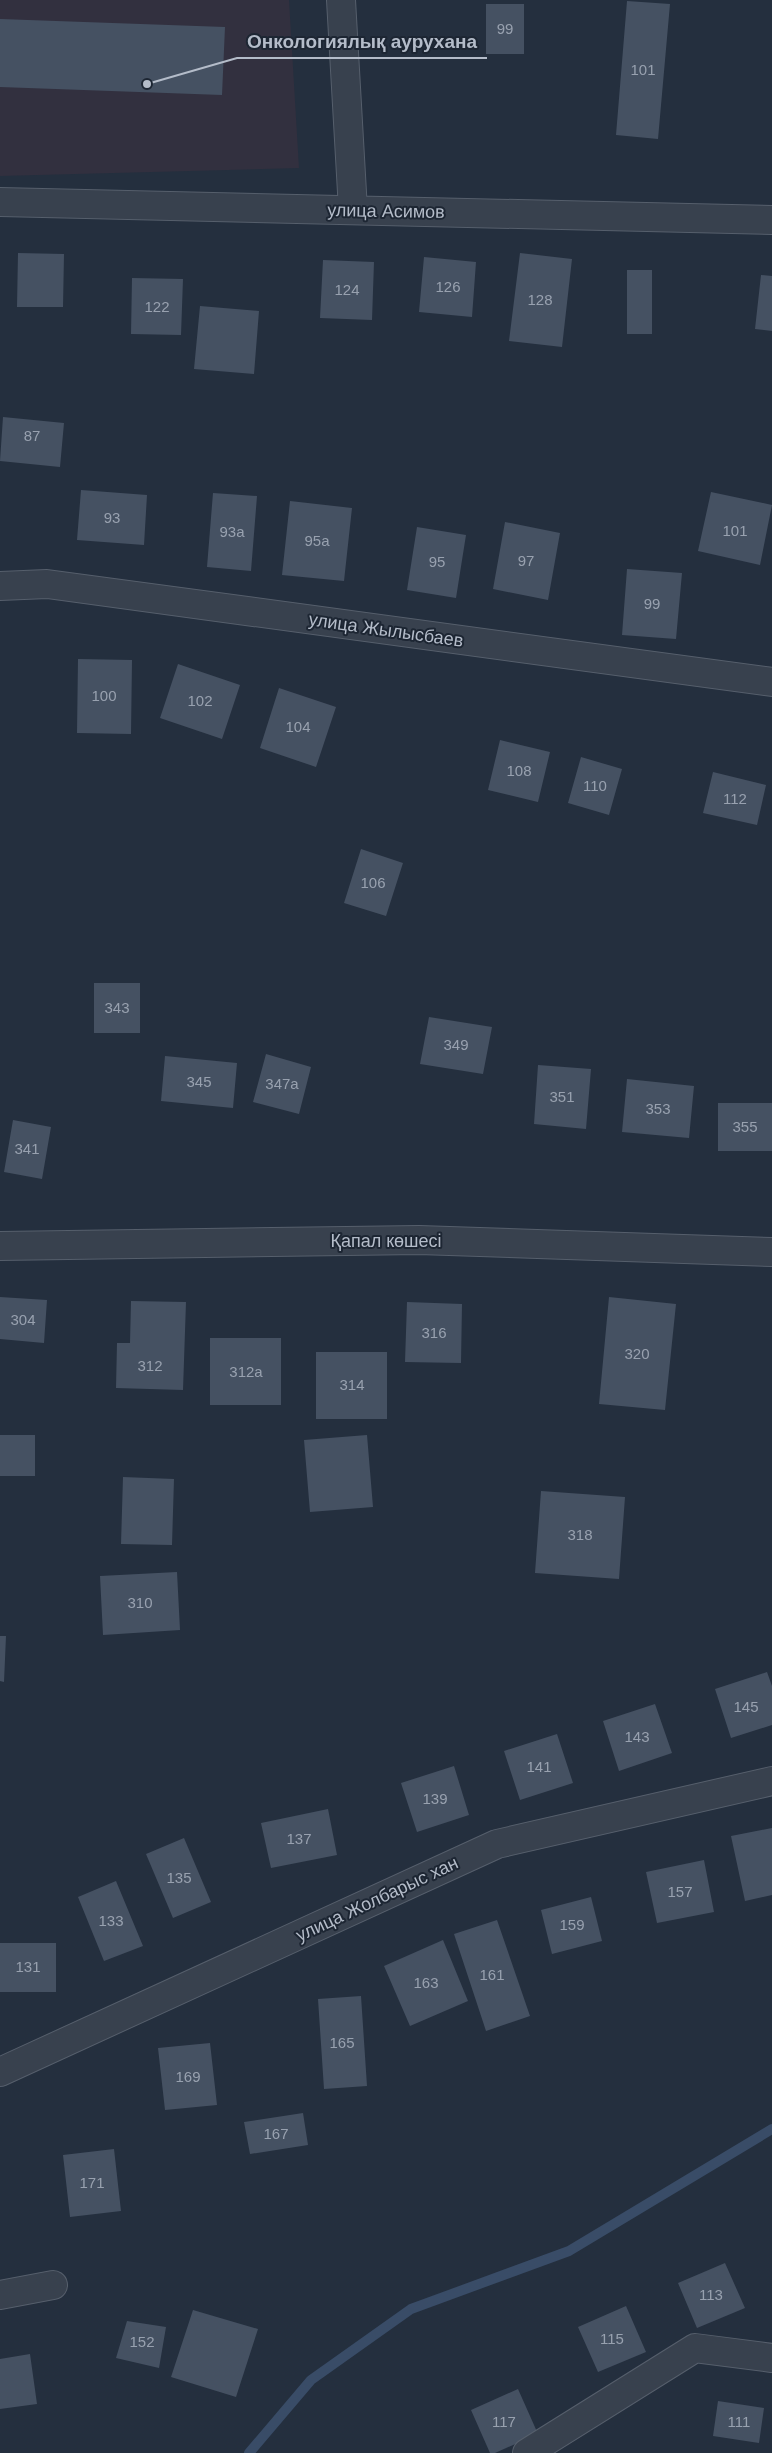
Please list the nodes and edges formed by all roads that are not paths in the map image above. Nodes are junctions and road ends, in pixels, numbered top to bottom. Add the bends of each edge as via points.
1 (341, 0) edge
2 (0, 202) edge
3 (353, 210) junction
4 (772, 220) edge
5 (0, 586) edge
6 (772, 682) edge
7 (0, 1246) edge
8 (772, 1252) edge
9 (772, 1781) edge
10 (0, 2072) edge
11 (53, 2285) dead end
12 (0, 2295) edge
13 (772, 2358) edge
14 (527, 2453) edge

1 - 3 street
2 - 3 street, улица Асимов
3 - 4 street, улица Асимов
5 - 6 street, улица Жылысбаев via 47,584
7 - 8 street, Қапал көшесі via 419,1240
9 - 10 street, улица Жолбарыс хан via 498,1844
11 - 12 street
13 - 14 street via 695,2348

